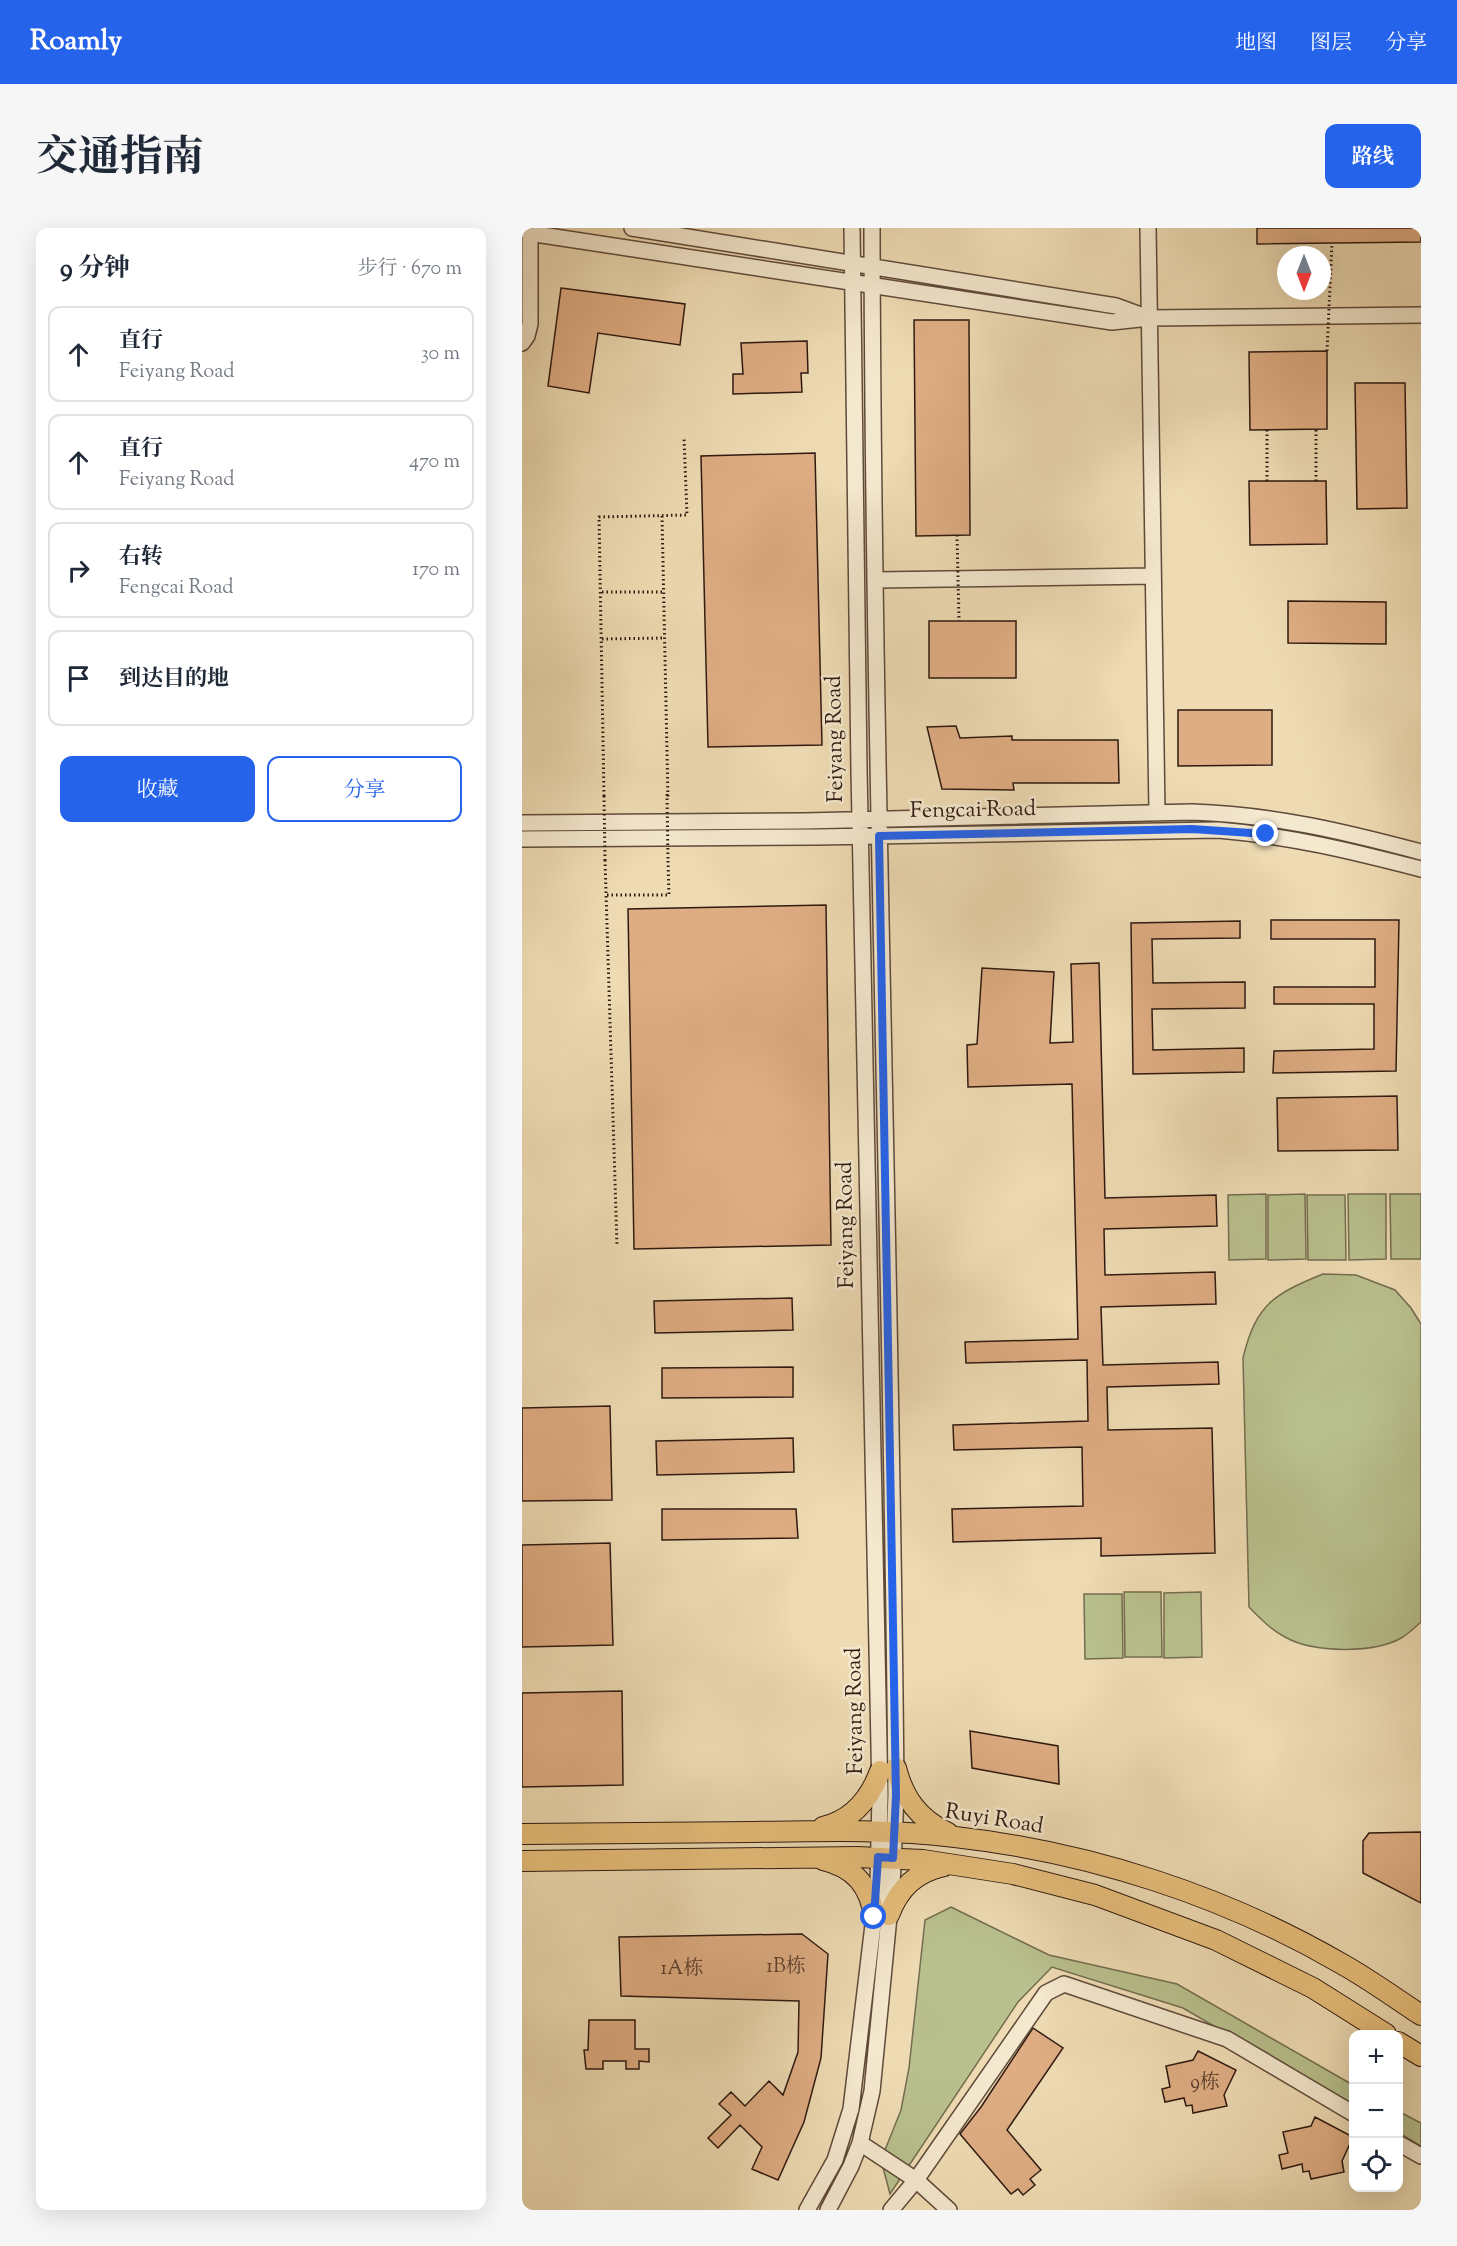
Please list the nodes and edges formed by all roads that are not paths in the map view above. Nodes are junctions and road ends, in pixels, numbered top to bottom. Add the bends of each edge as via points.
1 (632, 228) edge
2 (852, 228) edge
3 (872, 228) edge
4 (1148, 228) edge
5 (530, 230) edge
6 (852, 264) junction
7 (872, 267) junction
8 (852, 282) junction
9 (872, 285) junction
10 (1421, 315) edge
11 (1149, 318) junction
12 (522, 344) edge
13 (1152, 576) junction
14 (876, 580) junction
15 (1157, 813) junction
16 (860, 820) junction
17 (879, 820) junction
18 (522, 823) edge
19 (861, 836) junction
20 (879, 836) junction
21 (522, 839) edge
22 (1421, 852) edge
23 (1421, 868) edge
24 (888, 1769) junction
25 (806, 1831) junction
26 (887, 1832) junction
27 (522, 1834) edge
28 (956, 1837) junction
29 (808, 1857) junction
30 (886, 1858) junction
31 (522, 1861) edge
32 (951, 1864) junction
33 (882, 1916) junction
34 (1421, 2015) edge
35 (1380, 2030) edge
36 (1403, 2045) edge
37 (1421, 2056) edge
38 (1349, 2112) edge
39 (860, 2144) junction
40 (1403, 2146) edge
41 (1421, 2156) edge
42 (916, 2180) junction
43 (807, 2210) edge
44 (828, 2210) edge
45 (891, 2210) edge
46 (949, 2210) edge

1 - 6 street
2 - 6 street, Feiyang Road
3 - 7 street, Feiyang Road
4 - 11 street
5 - 8 street
5 - 12 street via 530,324
6 - 7 street
6 - 8 street, Feiyang Road
7 - 9 street, Feiyang Road
7 - 11 street via 1116,306
8 - 9 street
8 - 16 street, Feiyang Road
9 - 11 street via 1112,322
9 - 14 street, Feiyang Road
10 - 11 street
11 - 13 street
13 - 14 street
13 - 15 street
14 - 17 street, Feiyang Road
15 - 17 street, Fengcai Road
15 - 22 street, Fengcai Road via 1221,813 1296,822
16 - 17 street, Fengcai Road
16 - 18 street, Fengcai Road
16 - 19 street, Feiyang Road
17 - 20 street, Feiyang Road
19 - 20 street, Fengcai Road
19 - 21 street, Fengcai Road
19 - 24 street, Feiyang Road
20 - 23 street, Fengcai Road via 1218,830 1328,845
20 - 24 street, Feiyang Road
24 - 25 main road via 846,1818
24 - 26 street, Feiyang Road
24 - 28 main road via 925,1820
25 - 26 main road, Ruyi Road
25 - 27 main road, Ruyi Road
26 - 28 main road, Ruyi Road
26 - 30 street, Feiyang Road
28 - 34 main road, Ruyi Road via 1085,1860 1214,1902 1314,1948
29 - 30 main road
29 - 31 main road
29 - 33 main road via 845,1869 859,1880
30 - 32 main road
30 - 33 street, Feiyang Road
32 - 33 main road via 910,1882
32 - 35 main road via 1057,1884 1178,1925 1313,1988
33 - 39 street, Feiyang Road via 872,2091
33 - 43 street, Feiyang Road via 851,2109 835,2160
36 - 37 main road
38 - 42 street via 1227,2039 1064,1984 1047,1993
39 - 42 street
39 - 44 street, Feiyang Road
40 - 41 street
42 - 45 street
42 - 46 street

